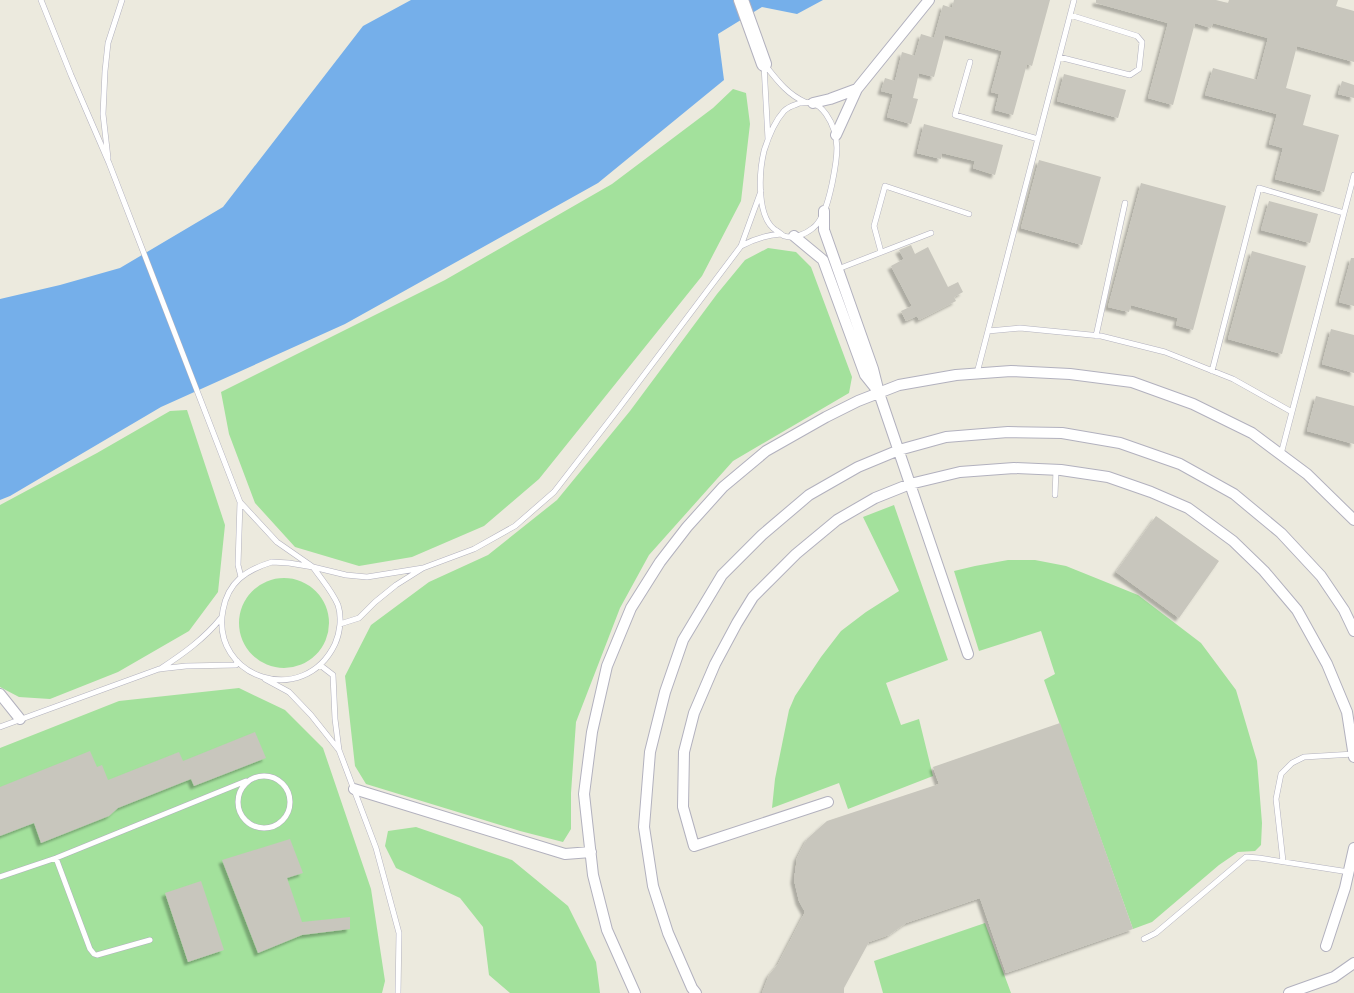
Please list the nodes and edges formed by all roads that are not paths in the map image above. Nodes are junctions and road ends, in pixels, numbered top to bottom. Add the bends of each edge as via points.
1 (41, 0) edge
2 (122, 0) edge
3 (741, 0) edge
4 (929, 0) edge
5 (1074, 0) edge
6 (1070, 15) junction
7 (1059, 57) junction
8 (970, 62) dead end
9 (764, 64) junction
10 (857, 89) junction
11 (811, 103) junction
12 (836, 135) junction
13 (1038, 139) junction
14 (768, 140) junction
15 (109, 163) junction
16 (1354, 175) edge
17 (761, 191) junction
18 (1125, 203) dead end
19 (824, 211) junction
20 (1344, 213) junction
21 (969, 214) dead end
22 (931, 233) dead end
23 (781, 234) junction
24 (794, 236) junction
25 (741, 246) junction
26 (880, 252) junction
27 (838, 269) junction
28 (988, 331) junction
29 (1096, 336) junction
30 (1212, 371) junction
31 (977, 373) junction
32 (879, 393) junction
33 (1292, 412) junction
34 (899, 450) junction
35 (1281, 454) junction
36 (1056, 470) junction
37 (910, 484) junction
38 (1055, 495) dead end
39 (240, 502) junction
40 (1354, 520) edge
41 (313, 567) junction
42 (423, 568) junction
43 (241, 577) junction
44 (221, 618) junction
45 (340, 624) junction
46 (1354, 631) edge
47 (968, 654) dead end
48 (237, 661) junction
49 (320, 665) junction
50 (159, 669) junction
51 (261, 677) junction
52 (0, 694) edge
53 (20, 719) junction
54 (0, 727) edge
55 (339, 750) junction
56 (1354, 756) edge
57 (246, 781) junction
58 (354, 789) junction
59 (828, 802) dead end
60 (1354, 848) edge
61 (591, 852) junction
62 (56, 858) junction
63 (1283, 861) junction
64 (1349, 872) junction
65 (0, 877) edge
66 (1144, 939) dead end
67 (150, 940) dead end
68 (1326, 946) dead end
69 (1354, 963) edge
70 (627, 975) junction
71 (398, 993) edge
72 (629, 993) edge
73 (635, 993) edge
74 (696, 993) edge
75 (1289, 993) edge

1 - 15 lane
2 - 15 lane via 108,43 105,71 104,114
3 - 9 street
4 - 10 street
5 - 6 lane
6 - 7 lane
6 - 7 lane via 1136,36 1142,42 1139,69 1130,76
7 - 13 lane
8 - 13 lane via 955,115
9 - 11 lane via 782,87 795,97
9 - 14 lane
10 - 11 street
10 - 12 street
11 - 12 lane via 824,111
11 - 14 lane via 800,102 784,111
12 - 19 lane via 836,163
13 - 28 lane
14 - 17 lane via 760,177
15 - 39 lane
16 - 20 lane
17 - 23 lane via 765,220
17 - 25 lane
18 - 29 lane
19 - 24 lane via 814,228
19 - 27 street via 824,230
20 - 30 lane via 1259,188
20 - 33 lane
21 - 26 lane via 885,186 874,226
22 - 26 lane
23 - 24 lane
23 - 25 lane via 753,239
24 - 32 street via 823,260 865,375
25 - 42 lane via 554,492 515,526 474,549
26 - 27 lane
27 - 32 street
28 - 29 lane via 1020,328
28 - 31 lane
29 - 30 lane via 1165,352
30 - 33 lane
31 - 32 street via 900,386
31 - 35 street via 1011,371 1070,374 1132,382 1193,404 1252,433
32 - 34 street
32 - 61 street via 826,417 766,451 723,487 660,562 631,608 607,666 592,732 584,794
33 - 35 lane
34 - 37 street
34 - 46 street via 946,437 1008,432 1062,433 1120,443 1180,464 1234,494 1281,533 1321,576 1344,610
34 - 74 street via 858,467 809,495 762,535 722,575 683,640 665,692 650,752 644,827 655,893 668,933
35 - 40 street via 1307,474
36 - 37 street via 1014,468 960,472
36 - 38 lane
36 - 56 street via 1108,477 1151,492 1188,508 1233,541 1264,571 1301,617 1327,664 1347,712
37 - 47 street
37 - 59 street via 875,498 837,520 796,554 753,597 715,664 694,713 684,752 683,807 694,846
39 - 41 lane via 277,542
39 - 43 lane via 238,565
41 - 42 lane via 367,577
41 - 43 lane via 289,562 272,562 255,567
41 - 45 lane via 331,591 338,607
42 - 45 lane via 396,585 359,618
43 - 44 lane via 224,603
44 - 48 lane via 228,648
44 - 50 lane via 214,628 189,650
45 - 49 lane via 331,654
48 - 50 lane via 236,665
48 - 51 lane
49 - 51 lane via 308,674 292,679
49 - 55 lane via 333,675
50 - 53 lane
51 - 55 lane via 289,692
52 - 53 street
53 - 54 lane
55 - 58 lane
56 - 63 lane via 1304,757 1292,763 1281,774 1276,799
57 - 57 lane via 262,775 278,779 285,785 291,802 289,812 277,825 259,828 250,824 239,812 238,795
57 - 62 lane
58 - 61 street via 565,854
58 - 71 lane via 376,848 399,933
60 - 64 street
61 - 70 street via 593,875 607,930
62 - 65 lane
62 - 67 lane via 94,954
63 - 64 lane
63 - 66 lane via 1246,857 1156,933
64 - 68 street
69 - 75 street via 1334,977
70 - 72 street
70 - 73 street

